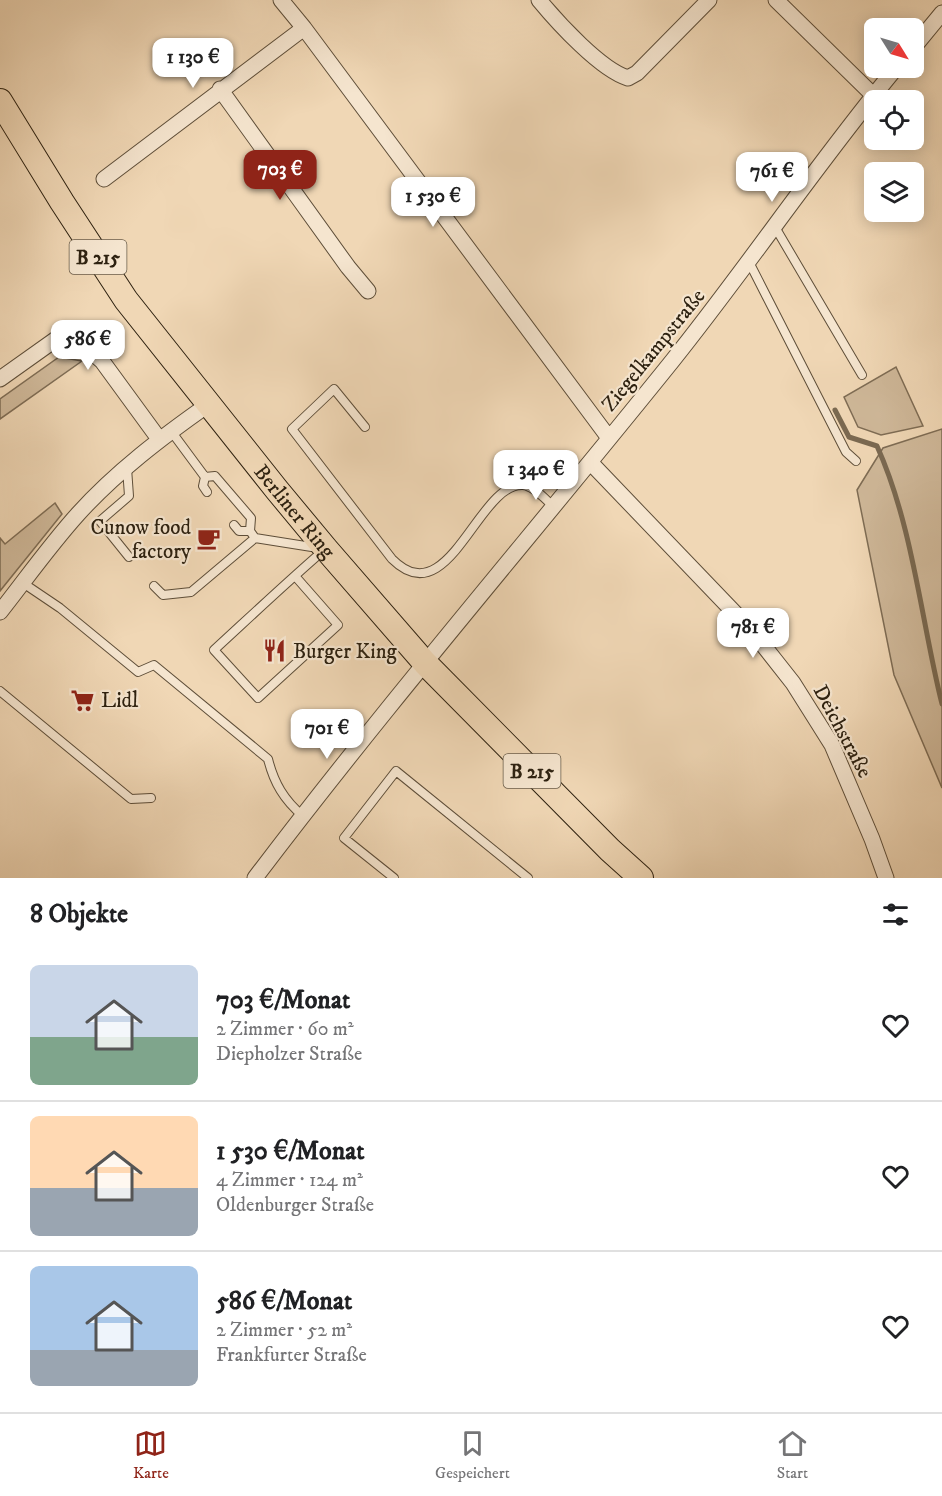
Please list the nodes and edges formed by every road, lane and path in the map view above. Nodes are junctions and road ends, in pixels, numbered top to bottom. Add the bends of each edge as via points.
1 (281, 0) edge
2 (539, 0) edge
3 (710, 0) edge
4 (776, 0) edge
5 (942, 13) edge
6 (304, 28) junction
7 (924, 35) edge
8 (887, 78) edge
9 (220, 89) junction
10 (868, 90) edge
11 (877, 90) edge
12 (0, 100) edge
13 (864, 107) edge
14 (104, 179) dead end
15 (775, 227) junction
16 (749, 262) junction
17 (368, 291) dead end
18 (862, 375) dead end
19 (0, 379) edge
20 (209, 404) junction
21 (365, 428) dead end
22 (165, 435) junction
23 (609, 438) junction
24 (856, 461) dead end
25 (590, 462) junction
26 (127, 468) junction
27 (205, 477) junction
28 (207, 492) dead end
29 (553, 506) junction
30 (234, 525) dead end
31 (253, 534) junction
32 (326, 549) junction
33 (129, 557) dead end
34 (295, 576) junction
35 (23, 583) junction
36 (154, 586) dead end
37 (0, 612) edge
38 (425, 663) junction
39 (0, 691) edge
40 (151, 798) dead end
41 (303, 816) junction
42 (255, 878) edge
43 (394, 878) edge
44 (528, 878) edge
45 (640, 878) edge
46 (886, 878) edge

1 - 6 street
2 - 3 street via 571,35 617,74 628,78 638,73
4 - 10 street
5 - 7 street
6 - 9 street
6 - 23 street
8 - 11 street, Ziegelkampstraße
9 - 14 street
9 - 17 street
12 - 20 main road, Berliner Ring / B 215 via 126,300
13 - 15 street, Ziegelkampstraße
15 - 16 street, Ziegelkampstraße
15 - 18 lane
16 - 23 street, Ziegelkampstraße
16 - 24 lane via 846,452
19 - 22 street via 59,338 77,339 102,361
20 - 22 street
20 - 32 main road, Berliner Ring / B 215
21 - 29 lane via 334,389 292,429 393,559 410,572 427,572 439,566 508,489 530,486
22 - 26 street
22 - 27 lane
23 - 25 street, Ziegelkampstraße
25 - 29 street, Ziegelkampstraße
25 - 46 street, Deichstraße via 752,631 794,683 832,746
26 - 33 lane via 129,496 99,521
26 - 35 street via 77,515
27 - 28 lane via 203,486
27 - 31 lane via 215,476 251,518
29 - 38 street, Ziegelkampstraße
30 - 31 lane via 239,531
31 - 32 lane
31 - 36 lane via 191,591 163,595
32 - 34 lane
32 - 38 main road, Berliner Ring / B 215
34 - 34 lane via 338,625 258,699 214,650
35 - 37 street
35 - 41 lane via 138,672 154,665 268,759 282,794
38 - 41 street, Ziegelkampstraße
38 - 45 main road, Berliner Ring / B 215
39 - 40 lane via 131,799
41 - 42 street, Ziegelkampstraße
43 - 44 lane via 344,838 396,771

